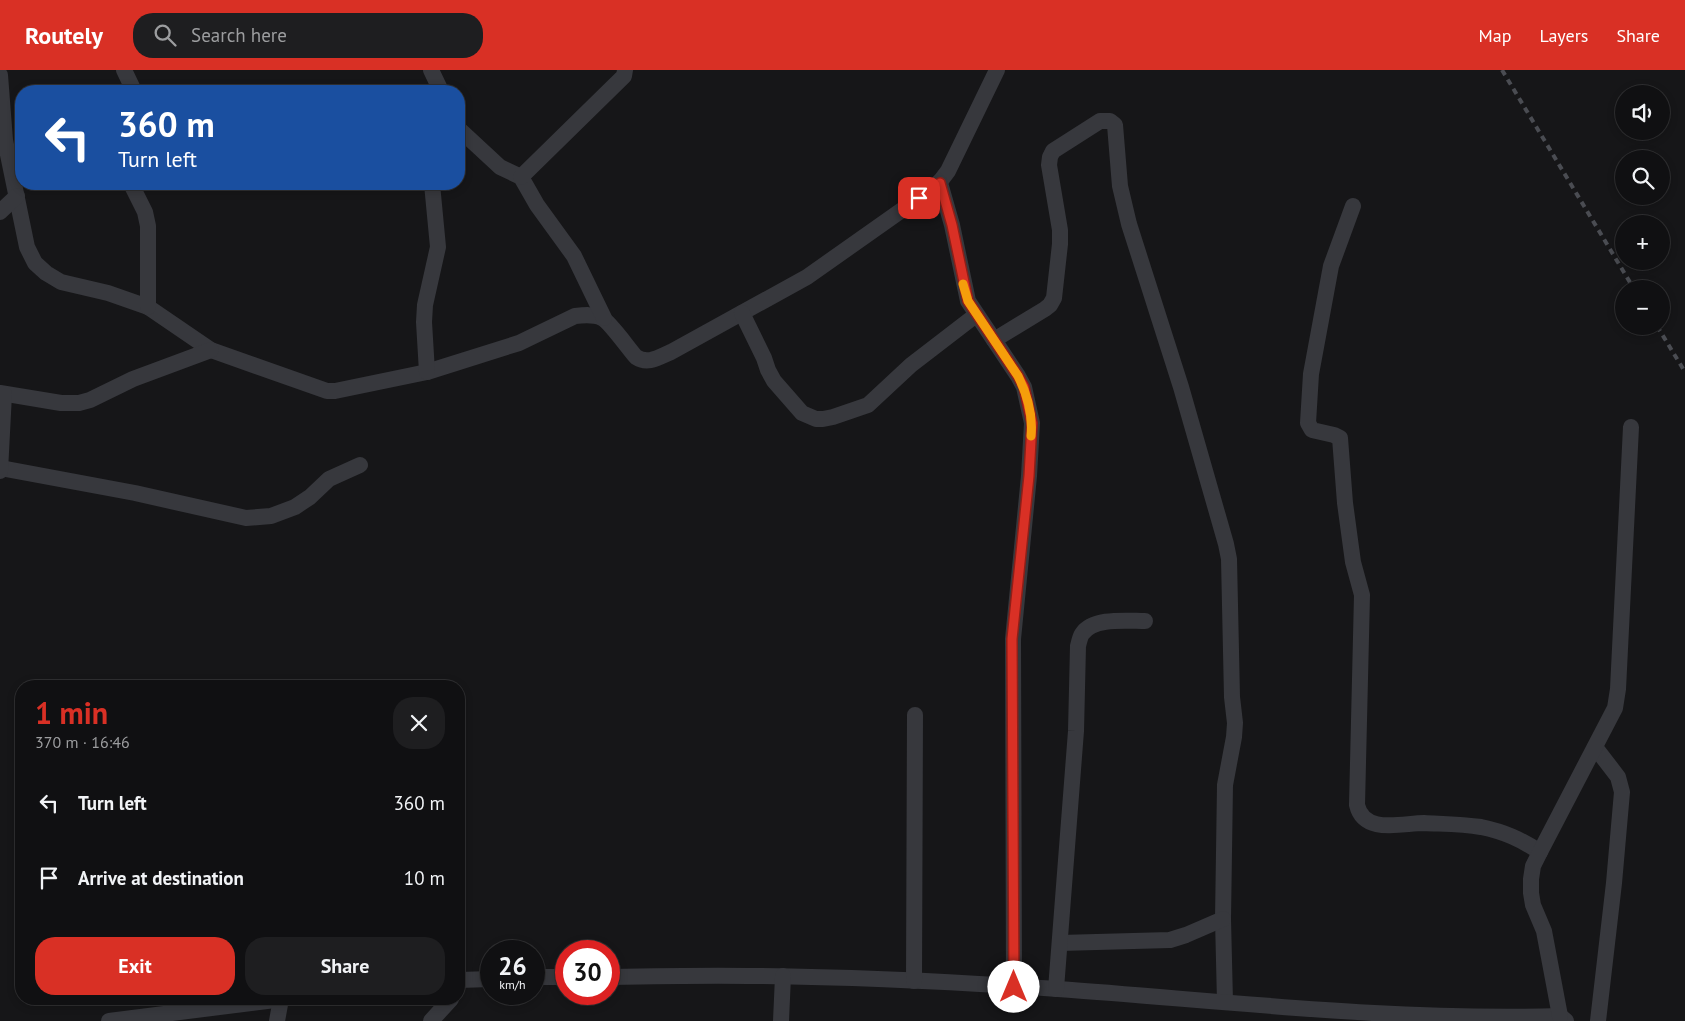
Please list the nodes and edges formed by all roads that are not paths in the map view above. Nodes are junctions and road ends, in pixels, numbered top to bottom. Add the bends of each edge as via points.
1 (124, 70) edge
2 (431, 70) edge
3 (625, 70) edge
4 (997, 70) edge
5 (0, 75) edge
6 (131, 85) edge
7 (438, 85) edge
8 (465, 135) edge
9 (521, 177) junction
10 (940, 183) junction
11 (15, 187) edge
12 (16, 190) edge
13 (134, 190) edge
14 (433, 190) edge
15 (17, 196) junction
16 (1353, 206) dead end
17 (0, 212) edge
18 (148, 307) junction
19 (742, 313) junction
20 (976, 314) junction
21 (604, 318) junction
22 (994, 340) junction
23 (211, 350) junction
24 (427, 372) junction
25 (2, 393) edge
26 (1631, 427) dead end
27 (360, 465) dead end
28 (0, 469) edge
29 (1145, 620) dead end
30 (915, 715) dead end
31 (1595, 747) junction
32 (1540, 852) junction
33 (1223, 919) junction
34 (1060, 943) junction
35 (783, 976) junction
36 (620, 977) edge
37 (480, 981) edge
38 (914, 981) junction
39 (465, 983) edge
40 (1014, 987) junction
41 (1056, 989) junction
42 (1225, 1002) junction
43 (235, 1005) edge
44 (281, 1005) edge
45 (446, 1005) edge
46 (1563, 1019) edge
47 (109, 1021) edge
48 (277, 1021) edge
49 (431, 1021) edge
50 (781, 1021) edge
51 (1598, 1021) edge

1 - 6 street
2 - 7 street
3 - 9 street via 624,76
4 - 10 street
5 - 11 street via 5,140
8 - 9 street via 500,167
9 - 21 street via 574,256
10 - 19 street via 807,277
10 - 20 street via 964,289
12 - 15 street
13 - 18 street via 148,226
14 - 24 street via 438,248 425,305
15 - 17 street
15 - 18 street via 27,247 46,273 61,282
16 - 32 street via 1331,266 1311,374 1308,423 1312,430 1340,438 1352,553 1362,595 1358,811 1366,819 1384,826 1416,823 1482,828 1511,835
18 - 23 street
19 - 20 street via 774,381 802,413 816,419 868,405 911,365
19 - 21 street via 650,361 636,357
20 - 22 street
21 - 24 street via 575,316 519,343
22 - 33 street via 1045,309 1054,298 1060,230 1050,157 1100,121 1110,121 1115,125 1120,186 1129,224 1229,559 1235,723 1225,785
22 - 40 street via 1024,387 1032,423 1012,639
23 - 24 street via 327,391
23 - 25 street via 133,379 79,404
25 - 28 street
26 - 31 street via 1618,689 1615,708
27 - 28 street via 329,479 295,507 271,516 246,518 135,493
29 - 34 street via 1104,621 1082,634 1078,646 1076,731
30 - 38 street
31 - 32 street
31 - 51 street via 1618,777 1622,792
32 - 46 street via 1532,873 1531,894 1544,931
33 - 34 street via 1170,940
33 - 42 street
34 - 41 street
35 - 36 street
35 - 38 street
35 - 50 street
37 - 39 street
38 - 40 street
40 - 41 street
41 - 42 street
42 - 46 street via 1436,1017
43 - 47 street
44 - 48 street
45 - 49 street

